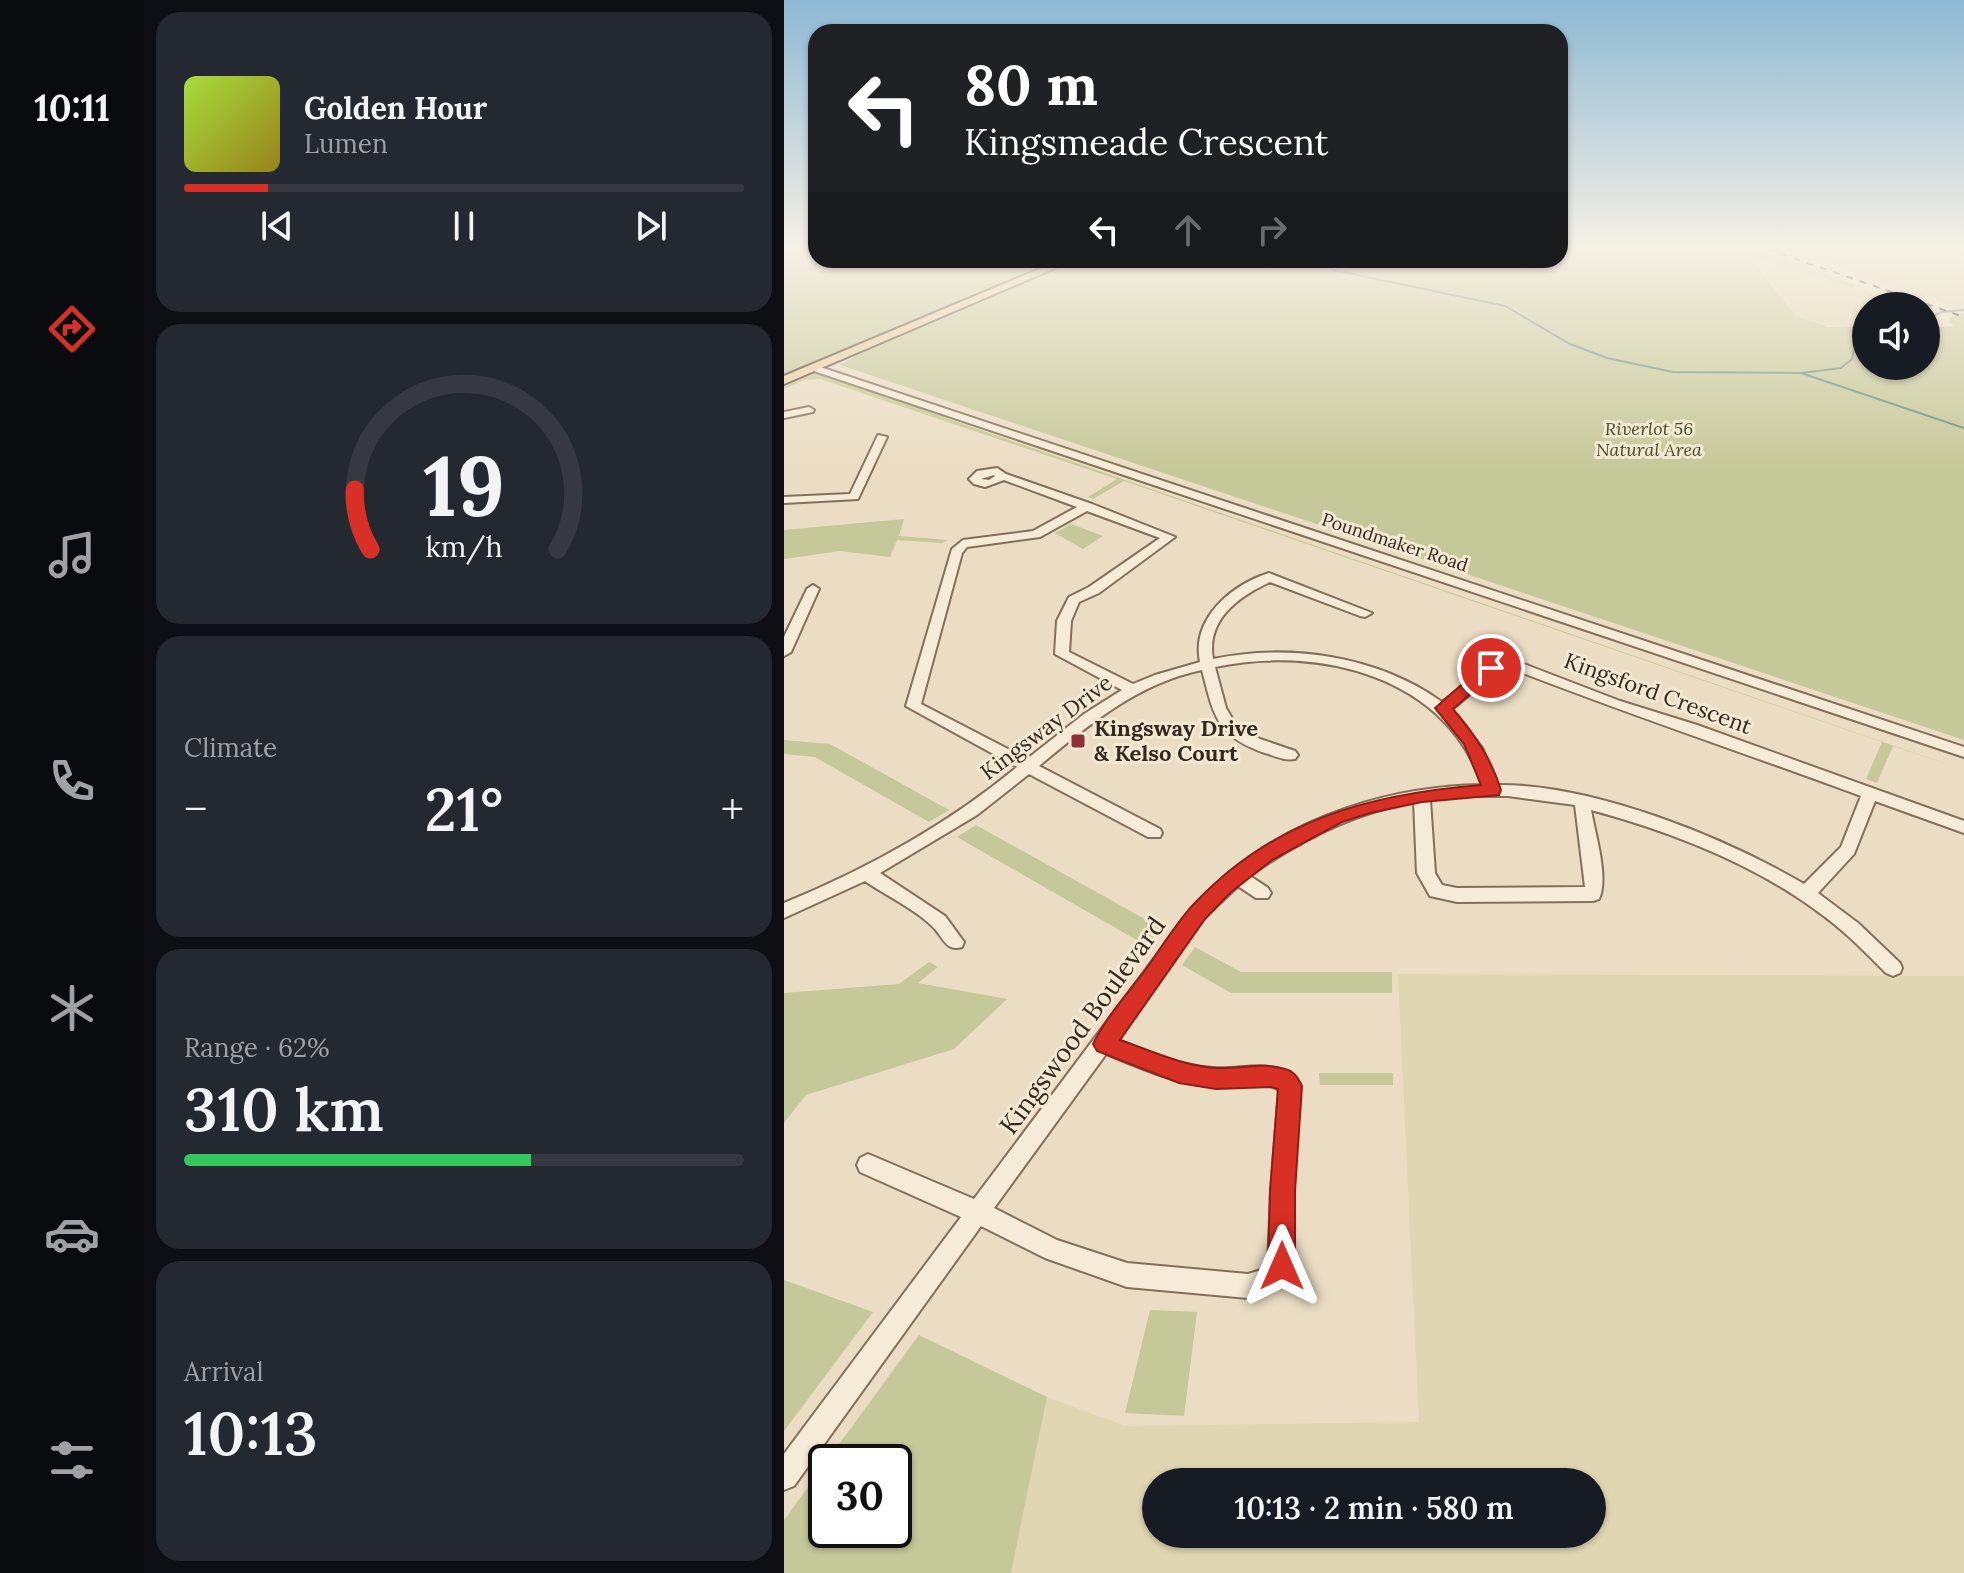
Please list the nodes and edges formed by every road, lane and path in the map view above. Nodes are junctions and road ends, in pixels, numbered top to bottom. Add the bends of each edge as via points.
1 (922, 322) edge
2 (814, 368) junction
3 (784, 380) edge
4 (809, 410) dead end
5 (784, 415) edge
6 (882, 437) dead end
7 (1002, 476) dead end
8 (784, 500) edge
9 (1088, 506) junction
10 (813, 589) dead end
11 (1365, 613) dead end
12 (787, 634) edge
13 (784, 652) edge
14 (1208, 664) junction
15 (1133, 690) junction
16 (1444, 708) junction
17 (1964, 752) edge
18 (1290, 755) dead end
19 (1030, 766) junction
20 (1492, 790) junction
21 (1870, 794) junction
22 (1422, 796) junction
23 (1582, 801) junction
24 (1964, 827) edge
25 (1154, 833) dead end
26 (864, 872) junction
27 (1238, 877) junction
28 (1262, 893) dead end
29 (1806, 894) junction
30 (784, 911) edge
31 (955, 942) dead end
32 (1893, 968) dead end
33 (1105, 1044) junction
34 (868, 1165) dead end
35 (979, 1213) junction
36 (784, 1476) edge

1 - 2 main road
2 - 3 main road
2 - 17 street, Poundmaker Road
4 - 5 street
6 - 8 street via 854,497
7 - 9 street
9 - 15 street via 1169,537 1074,600 1064,621 1062,654
9 - 19 street via 1036,534 961,546 918,680 913,706
10 - 12 street
11 - 14 street via 1269,577 1214,618 1205,636
12 - 13 street
14 - 15 street, Kingsway Drive
14 - 16 street, Kingsway Drive via 1262,657 1329,661 1391,678
14 - 18 street via 1226,723 1263,746
15 - 19 street, Kingsway Drive
16 - 20 street, Kingsway Drive via 1472,741
16 - 21 street, Kingsford Crescent via 1503,660
19 - 25 street
19 - 26 street, Kingsway Drive via 952,823
20 - 22 street, Kingswood Boulevard
20 - 23 street, Kingswood Boulevard
21 - 24 street, Kingsford Crescent
21 - 29 street via 1848,850
22 - 23 street via 1426,873 1436,891 1457,895 1593,894
22 - 27 street, Kingswood Boulevard via 1336,817 1265,855
23 - 29 street, Kingswood Boulevard via 1721,850
26 - 30 street, Kingsway Drive
26 - 31 street via 939,921
27 - 28 street
27 - 33 street, Kingswood Boulevard via 1198,913
29 - 32 street, Kingswood Boulevard
33 - 35 street, Kingswood Boulevard
33 - 35 street via 1179,1072 1216,1078 1271,1076 1290,1086 1282,1266 1276,1278 1248,1286 1127,1275 1053,1250
34 - 35 street
35 - 36 street, Kingswood Boulevard

